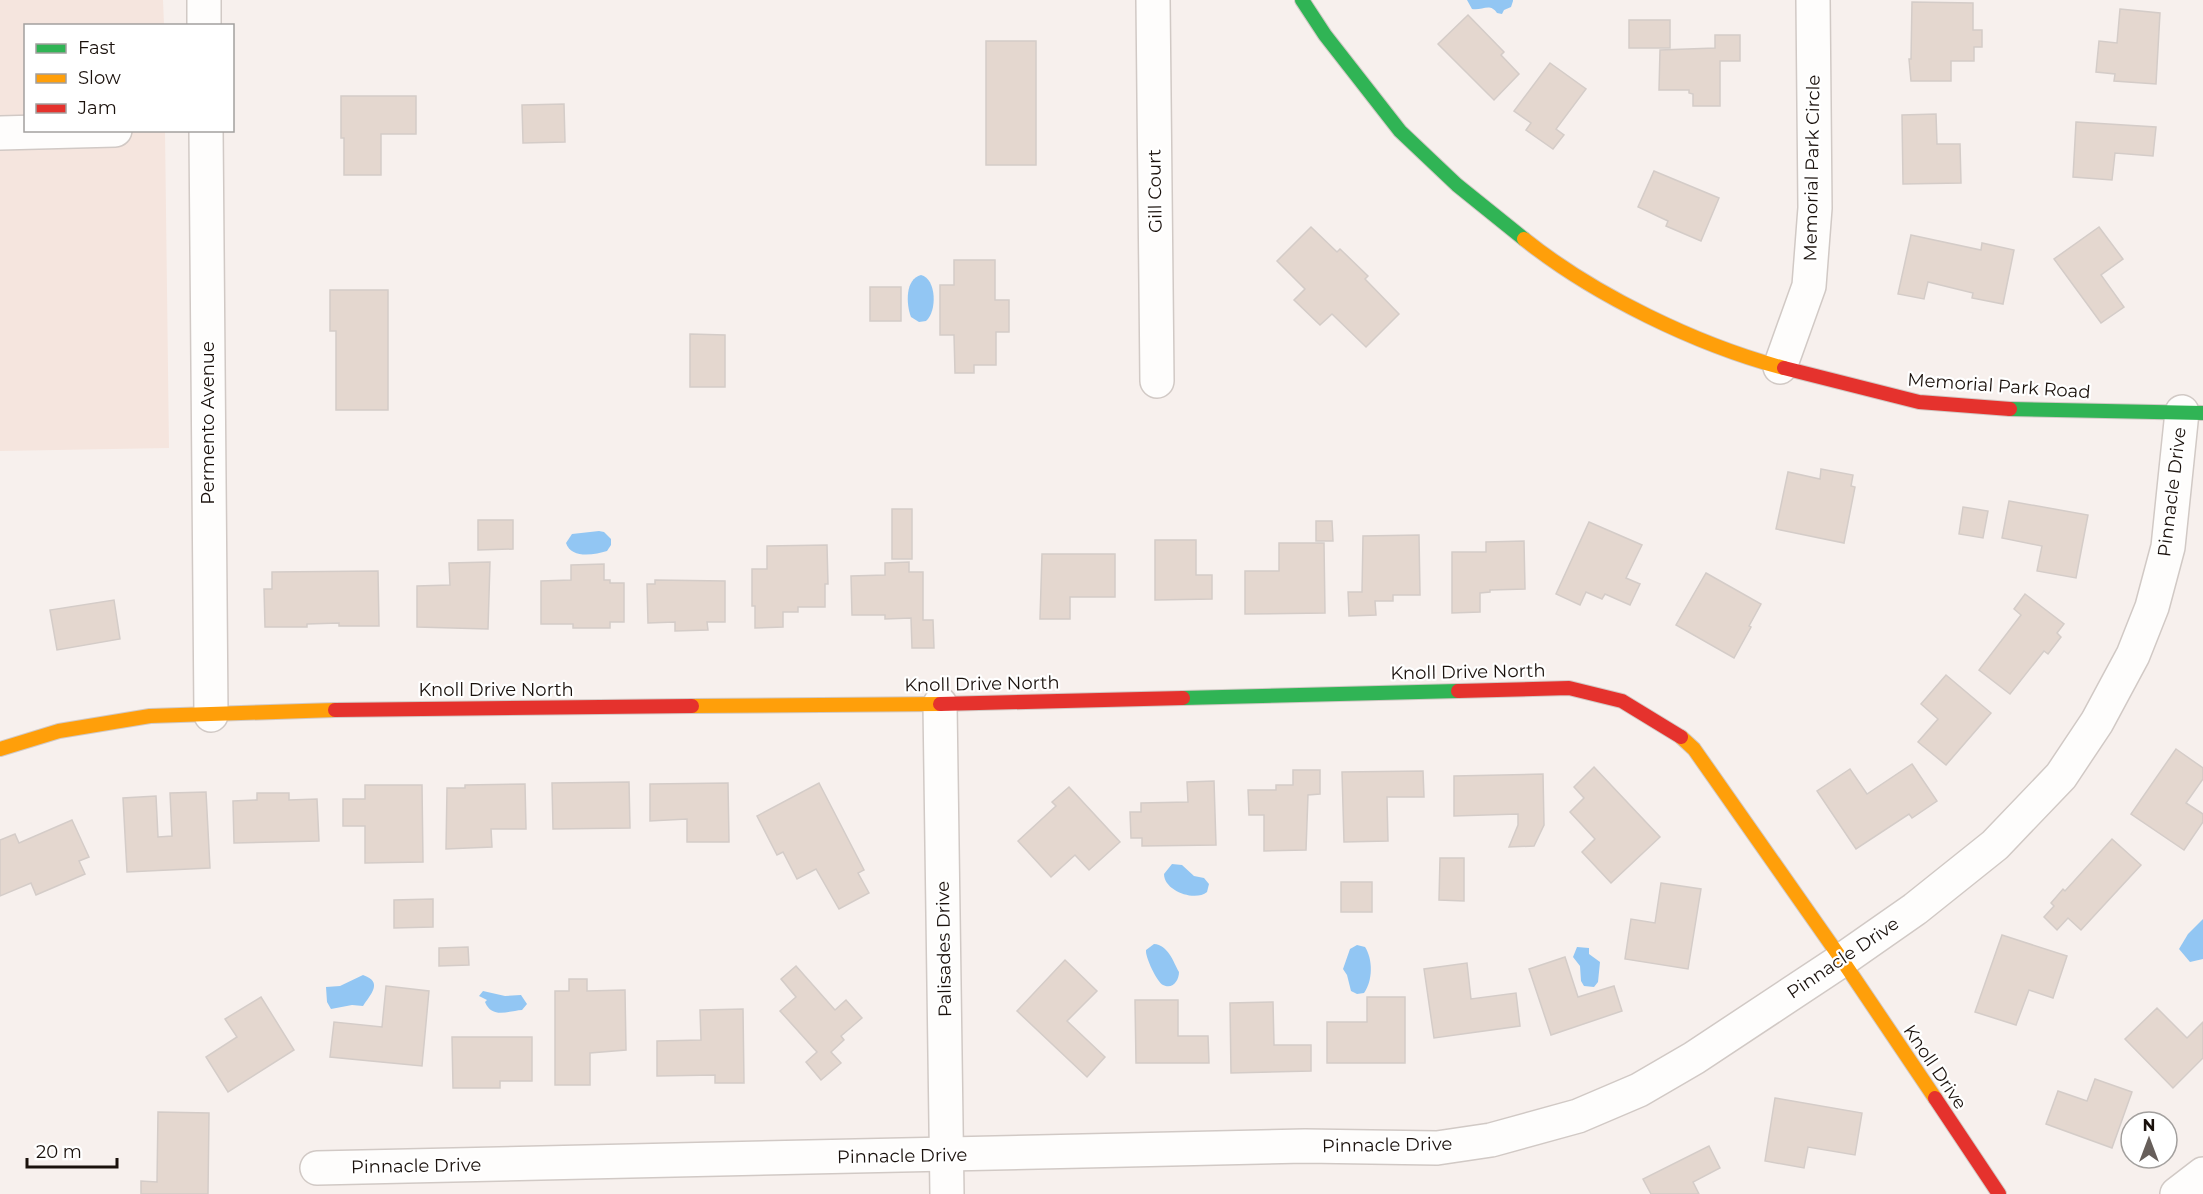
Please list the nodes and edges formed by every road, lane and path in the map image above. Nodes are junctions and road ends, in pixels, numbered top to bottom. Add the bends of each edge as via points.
1 (204, 0) edge
2 (1154, 0) edge
3 (1302, 0) edge
4 (1814, 0) edge
5 (204, 24) edge
6 (38, 132) edge
7 (206, 132) edge
8 (0, 133) edge
9 (1780, 368) junction
10 (1157, 381) dead end
11 (2193, 413) edge
12 (940, 704) junction
13 (211, 715) junction
14 (0, 749) edge
15 (1842, 960) junction
16 (946, 1155) junction
17 (317, 1168) dead end
18 (2203, 1174) edge
19 (946, 1194) edge
20 (1999, 1194) edge
21 (2177, 1194) edge

1 - 5 street
2 - 10 street, Gill Court
3 - 9 street, Memorial Park Road via 1400,131 1457,185 1532,245 1590,285 1669,326
4 - 9 street, Memorial Park Circle via 1815,208 1809,286
6 - 8 street
7 - 13 street, Permento Avenue
9 - 11 street, Memorial Park Road via 1919,402 2029,410
11 - 15 street, Pinnacle Drive via 2168,548 2152,607 2097,722 2061,776 1995,845 1915,909
12 - 13 street, Knoll Drive North via 393,708
12 - 15 street, Knoll Drive North via 1569,688 1622,701 1678,734 1694,749
12 - 16 street, Palisades Drive
13 - 14 street, Knoll Drive North via 150,716 59,731
15 - 16 street, Pinnacle Drive via 1639,1090 1578,1116 1491,1140 1437,1148 1305,1146
15 - 20 street, Knoll Drive
16 - 17 street, Pinnacle Drive
16 - 19 street, Palisades Drive
18 - 21 street

